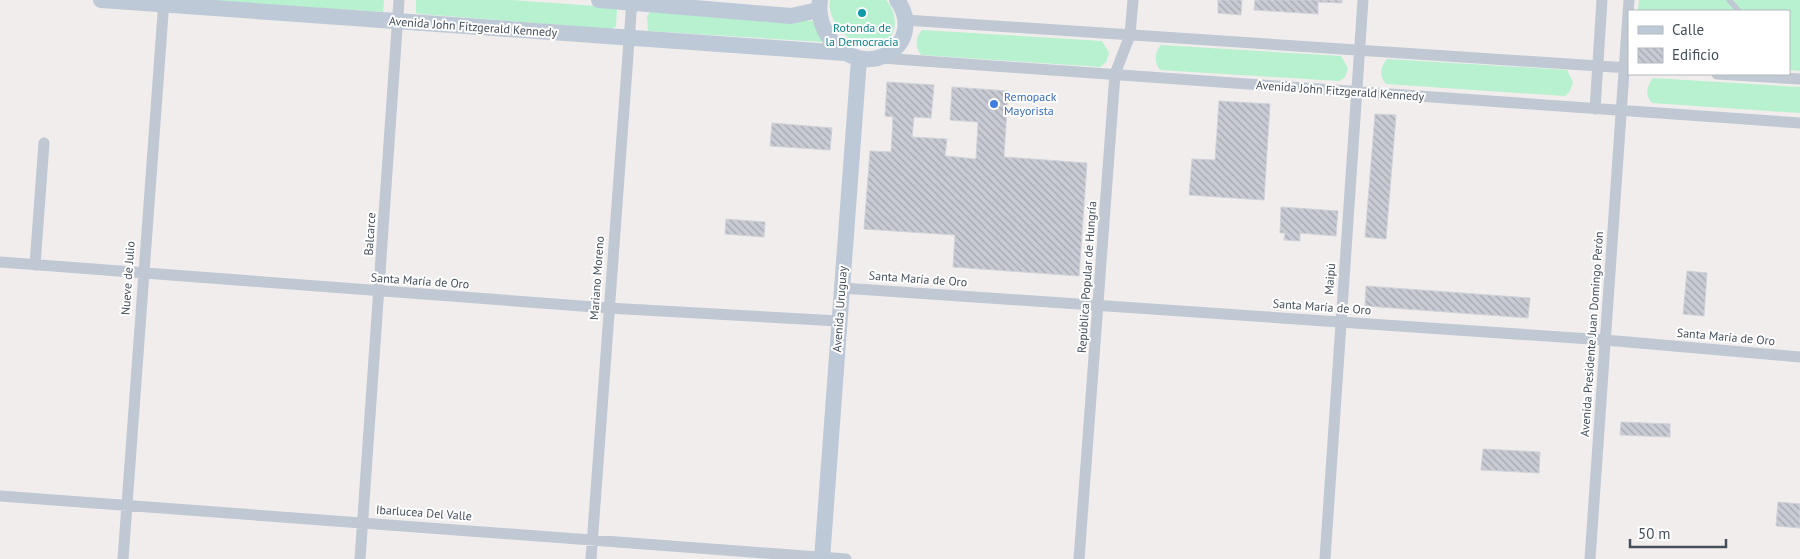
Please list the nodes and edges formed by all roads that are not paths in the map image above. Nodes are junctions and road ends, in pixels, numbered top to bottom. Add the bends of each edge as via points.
1 (101, 0) edge
2 (399, 0) edge
3 (599, 0) edge
4 (1133, 0) edge
5 (1363, 0) edge
6 (1602, 0) edge
7 (1729, 0) edge
8 (632, 1) edge
9 (899, 1) edge
10 (163, 2) edge
11 (819, 5) edge
12 (1738, 10) edge
13 (905, 20) junction
14 (398, 21) junction
15 (1130, 34) junction
16 (1628, 34) edge
17 (630, 38) junction
18 (1360, 50) junction
19 (852, 56) junction
20 (881, 58) junction
21 (1598, 66) junction
22 (1627, 68) edge
23 (1115, 74) junction
24 (1767, 75) edge
25 (1800, 79) edge
26 (1357, 92) junction
27 (1595, 109) junction
28 (1621, 110) junction
29 (1800, 123) edge
30 (44, 143) dead end
31 (0, 262) edge
32 (35, 265) junction
33 (142, 274) junction
34 (842, 288) junction
35 (380, 292) junction
36 (1098, 306) junction
37 (608, 308) junction
38 (839, 321) junction
39 (1341, 322) junction
40 (1605, 340) junction
41 (1800, 357) edge
42 (0, 496) edge
43 (126, 507) junction
44 (363, 522) junction
45 (593, 540) junction
46 (822, 558) edge
47 (123, 559) edge
48 (360, 559) edge
49 (591, 559) edge
50 (846, 559) edge
51 (1079, 559) edge
52 (1325, 559) edge
53 (1590, 559) edge

1 - 10 street, Avenida John Fitzgerald Kennedy
2 - 14 street, Balcarce
3 - 8 street
4 - 15 street, República Popular de Hungría
5 - 18 street, Maipú
6 - 21 street
7 - 12 lane
8 - 11 street via 791,16
8 - 17 street, Mariano Moreno
9 - 13 street
10 - 14 street, Avenida John Fitzgerald Kennedy
10 - 33 street, Nueve de Julio
11 - 19 street via 823,29 834,45
13 - 15 street
13 - 20 street via 905,31 898,45
14 - 17 street, Avenida John Fitzgerald Kennedy
14 - 35 street, Balcarce
15 - 18 street
15 - 23 street, República Popular de Hungría
16 - 22 street, Avenida Presidente Juan Domingo Perón
17 - 19 street, Avenida John Fitzgerald Kennedy
17 - 37 street, Mariano Moreno
18 - 21 street
18 - 26 street, Maipú
19 - 20 street, Avenida John Fitzgerald Kennedy
19 - 34 street, Avenida Uruguay
20 - 23 street, Avenida John Fitzgerald Kennedy
21 - 22 street
21 - 27 street
22 - 28 street, Avenida Presidente Juan Domingo Perón
23 - 26 street, Avenida John Fitzgerald Kennedy
23 - 36 street, República Popular de Hungría
24 - 25 street
26 - 27 street, Avenida John Fitzgerald Kennedy
26 - 39 street, Maipú
27 - 28 street, Avenida John Fitzgerald Kennedy
28 - 29 street, Avenida John Fitzgerald Kennedy
28 - 40 street, Avenida Presidente Juan Domingo Perón
30 - 32 street
31 - 32 street, Santa María de Oro
32 - 33 street, Santa María de Oro
33 - 35 street, Santa María de Oro
33 - 43 street, Nueve de Julio
34 - 36 street, Santa María de Oro
34 - 38 street, Avenida Uruguay
35 - 37 street, Santa María de Oro
35 - 44 street, Balcarce
36 - 39 street, Santa María de Oro
36 - 51 street, República Popular de Hungría
37 - 38 street, Santa María de Oro
37 - 45 street, Mariano Moreno
38 - 46 street, Avenida Uruguay
39 - 40 street, Santa María de Oro
39 - 52 street, Maipú
40 - 41 street, Santa María de Oro
40 - 53 street, Avenida Presidente Juan Domingo Perón
42 - 43 street, Ibarlucea Del Valle
43 - 44 street, Ibarlucea Del Valle
43 - 47 street, Nueve de Julio
44 - 45 street, Ibarlucea Del Valle
44 - 48 street, Balcarce
45 - 46 street, Ibarlucea Del Valle
45 - 49 street, Mariano Moreno
46 - 50 street, Ibarlucea Del Valle

